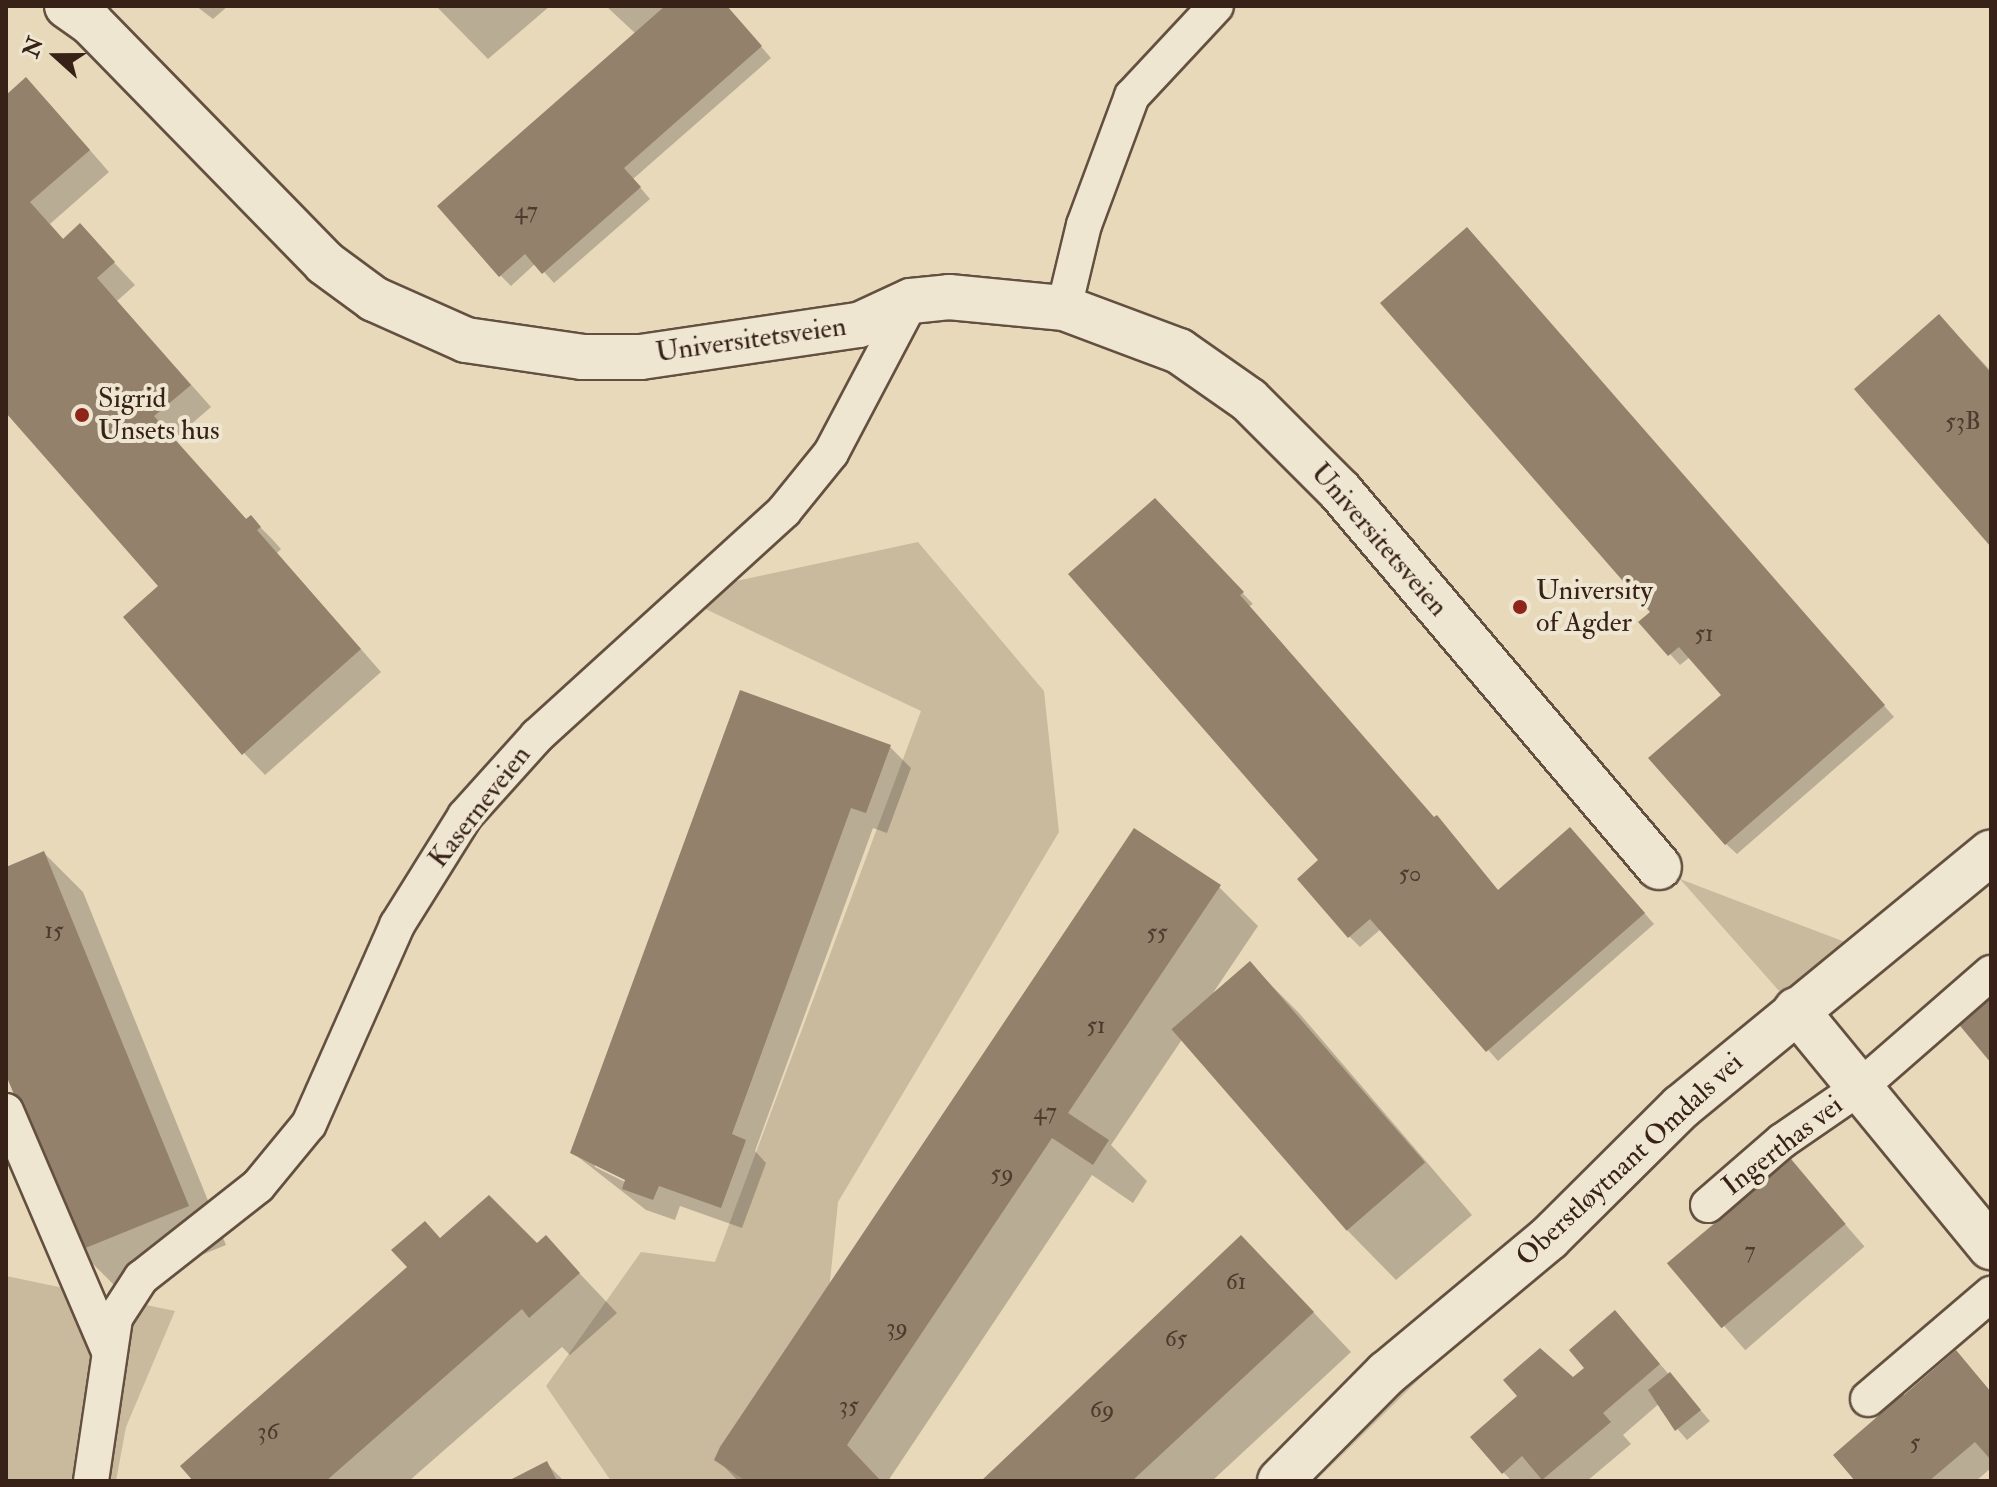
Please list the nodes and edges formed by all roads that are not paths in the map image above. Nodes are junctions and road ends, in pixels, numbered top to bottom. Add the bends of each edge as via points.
1 (67, 6) edge
2 (1216, 6) edge
3 (911, 301) junction
4 (1064, 308) junction
5 (1991, 852) edge
6 (1659, 867) dead end
7 (1991, 973) edge
8 (1796, 1010) junction
9 (1859, 1088) junction
10 (6, 1111) edge
11 (1708, 1205) dead end
12 (1991, 1247) edge
13 (1991, 1294) edge
14 (108, 1349) junction
15 (1868, 1399) dead end
16 (91, 1481) edge
17 (1280, 1481) edge

1 - 3 street, Universitetsveien via 91,23 325,263 374,299 441,331 523,351 641,357 859,325
2 - 4 lane via 1132,96 1084,225
3 - 4 street, Universitetsveien via 1025,301
3 - 14 lane, Kaserneveien via 831,453 784,511 537,736 465,816 397,925 309,1124 258,1186 141,1278 115,1318
4 - 6 street, Universitetsveien via 1179,351 1249,400 1340,491
5 - 8 street, Oberstløytnant Omdals vei
7 - 9 lane, Ingerthas vei
8 - 9 street, Ingerthas vei
8 - 17 street, Oberstløytnant Omdals vei via 1681,1107 1549,1238 1387,1373
9 - 11 lane, Ingerthas vei via 1782,1141
9 - 12 street, Ingerthas vei
10 - 14 lane
13 - 15 lane
14 - 16 lane, Kaserneveien

